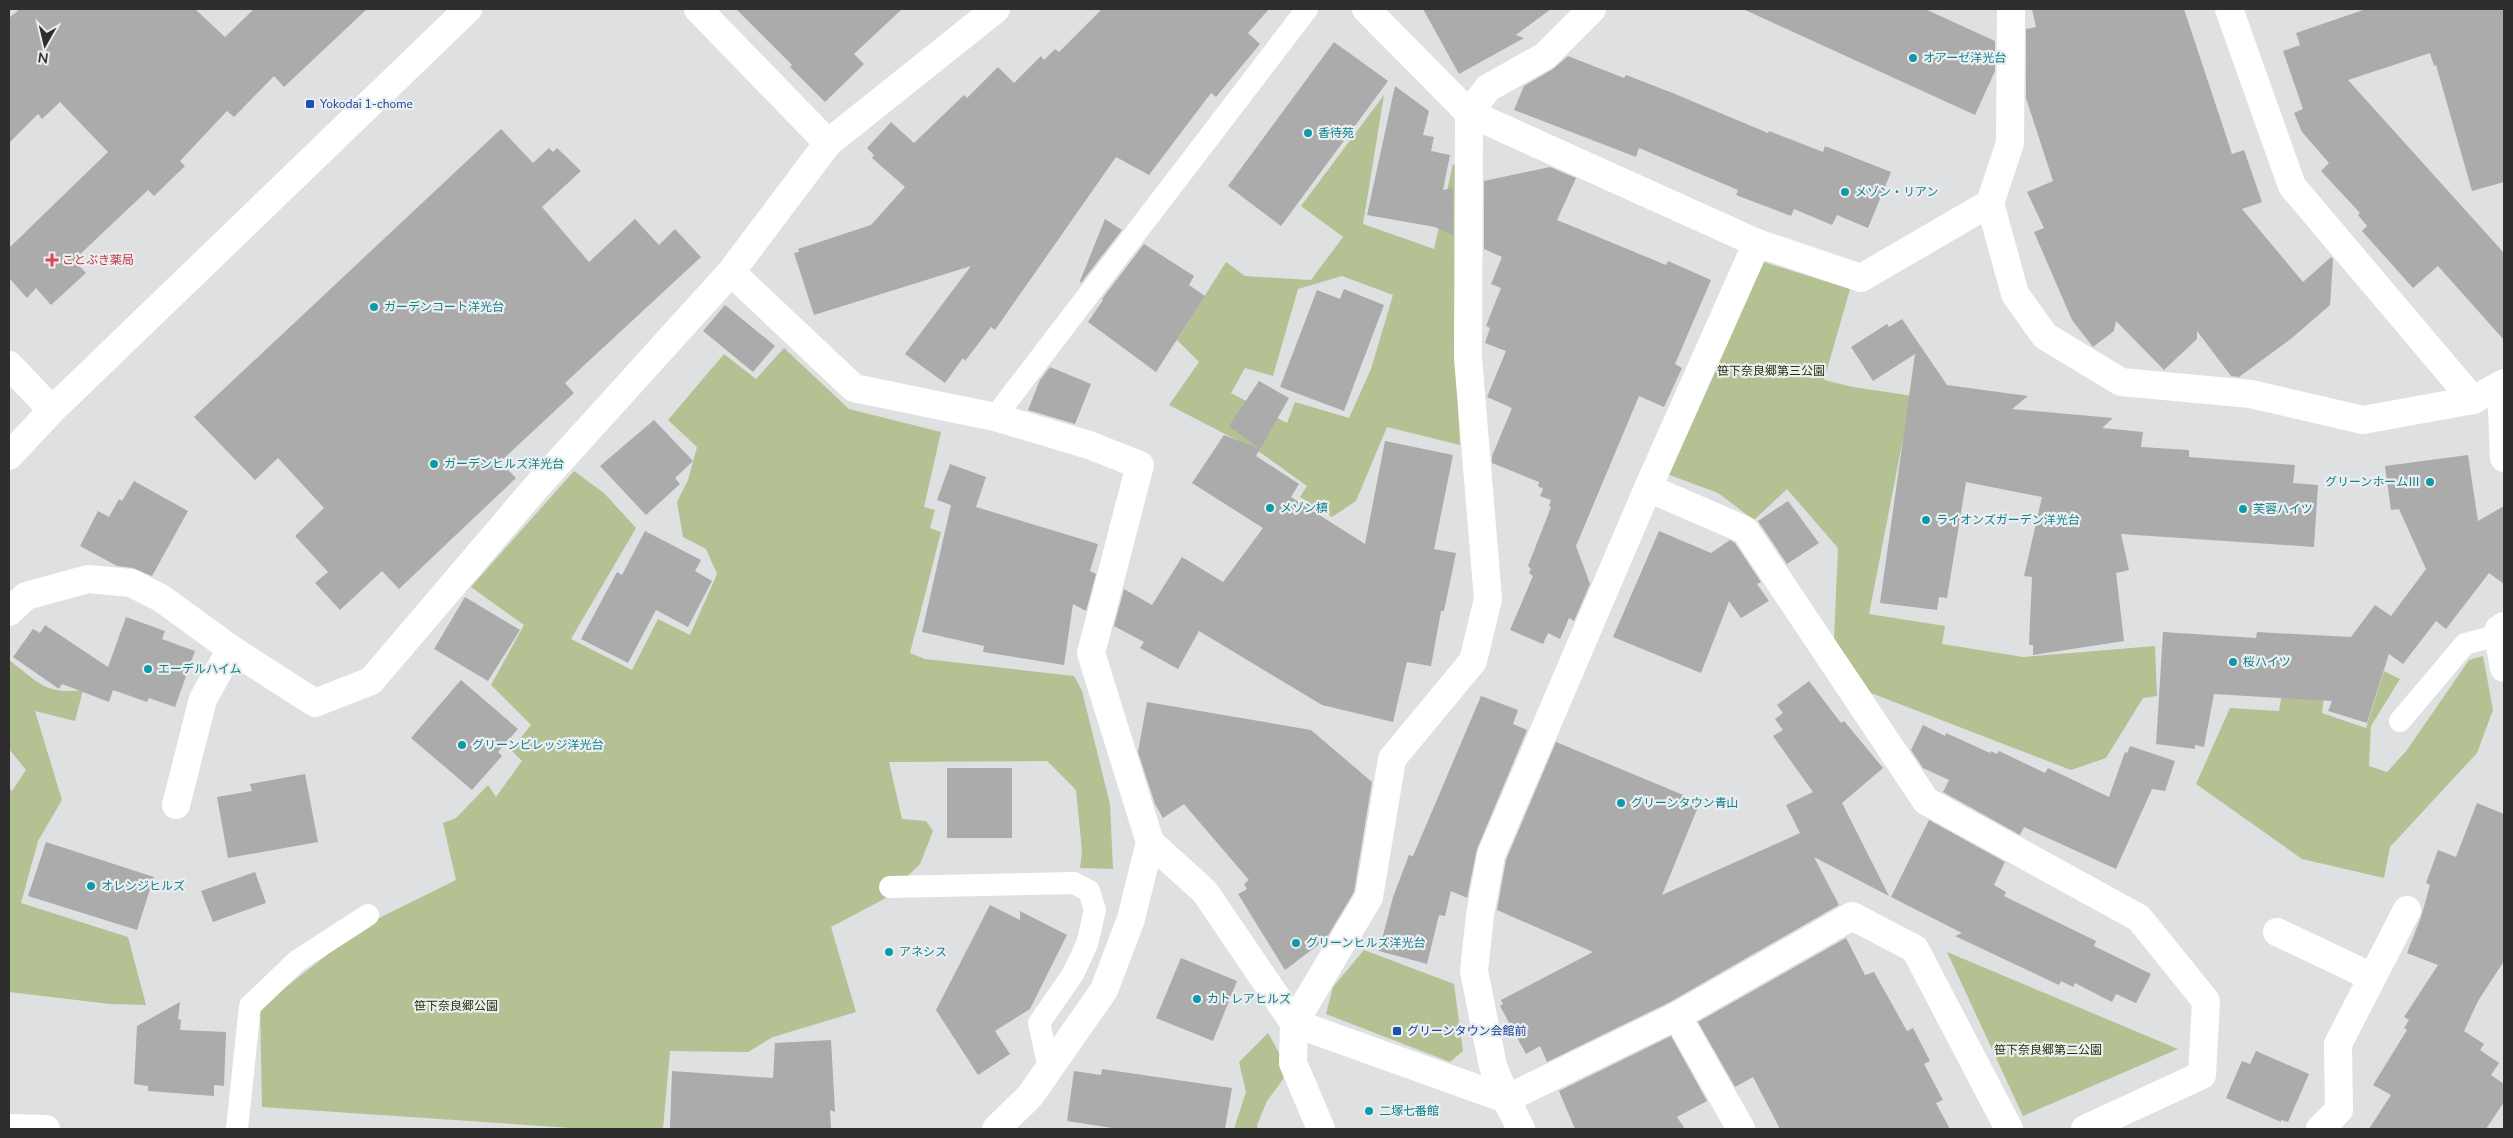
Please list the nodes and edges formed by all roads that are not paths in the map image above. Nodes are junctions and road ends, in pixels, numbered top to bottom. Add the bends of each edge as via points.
1 (468, 9) edge
2 (698, 9) edge
3 (996, 9) edge
4 (1308, 9) edge
5 (1366, 9) edge
6 (1592, 9) edge
7 (2011, 9) edge
8 (2229, 9) edge
9 (1469, 113) junction
10 (828, 143) junction
11 (1990, 202) junction
12 (1757, 243) junction
13 (731, 272) junction
14 (9, 365) edge
15 (2502, 385) edge
16 (2472, 400) junction
17 (52, 410) junction
18 (995, 417) junction
19 (9, 456) edge
20 (2504, 458) edge
21 (1648, 488) junction
22 (9, 612) edge
23 (2501, 630) edge
24 (231, 649) junction
25 (2504, 668) edge
26 (2400, 721) dead end
27 (176, 805) dead end
28 (1150, 842) junction
29 (890, 887) dead end
30 (2407, 910) dead end
31 (368, 915) dead end
32 (2278, 932) dead end
33 (2372, 977) junction
34 (1678, 1016) junction
35 (1294, 1024) junction
36 (1049, 1068) junction
37 (1506, 1099) junction
38 (9, 1128) edge
39 (46, 1129) edge
40 (237, 1129) edge
41 (996, 1129) edge
42 (1321, 1129) edge
43 (1521, 1129) edge
44 (1740, 1129) edge
45 (2009, 1129) edge
46 (2084, 1129) edge
47 (2320, 1129) edge

1 - 17 street
2 - 10 street
3 - 10 street
4 - 18 lane
5 - 9 street
6 - 9 street via 1546,56 1488,88
7 - 11 street via 2010,143
8 - 16 street via 2292,186
9 - 12 street
9 - 35 street via 1468,358 1488,599 1473,661 1392,759 1369,897
10 - 13 street
11 - 12 street via 1861,278
11 - 16 street via 2015,294 2045,336 2121,382 2252,394 2363,420
12 - 21 street
13 - 18 street via 854,388
13 - 24 street via 538,485 371,680 315,702
14 - 17 street
15 - 16 street
15 - 20 street
17 - 19 street
18 - 28 street via 1090,445 1140,466 1091,653
21 - 37 street via 1491,855 1474,971 1493,1066
21 - 46 street via 1745,530 1926,801 2139,918 2206,1001 2202,1075
22 - 24 street via 26,596 88,579 131,583 161,598
23 - 25 street
23 - 26 lane via 2464,644
24 - 27 street via 203,699
28 - 35 street via 1205,892
28 - 36 street via 1131,919 1104,990
29 - 36 lane via 1074,883 1089,891 1095,910 1086,944 1073,974 1039,1023
30 - 33 street
31 - 40 lane via 297,961 250,1006
32 - 33 street
33 - 47 street via 2338,1044 2340,1110
34 - 37 street
34 - 44 street
34 - 45 street via 1852,916 1915,950
35 - 37 street
35 - 42 street via 1293,1063
36 - 41 street via 1030,1096
37 - 43 street
38 - 39 street

